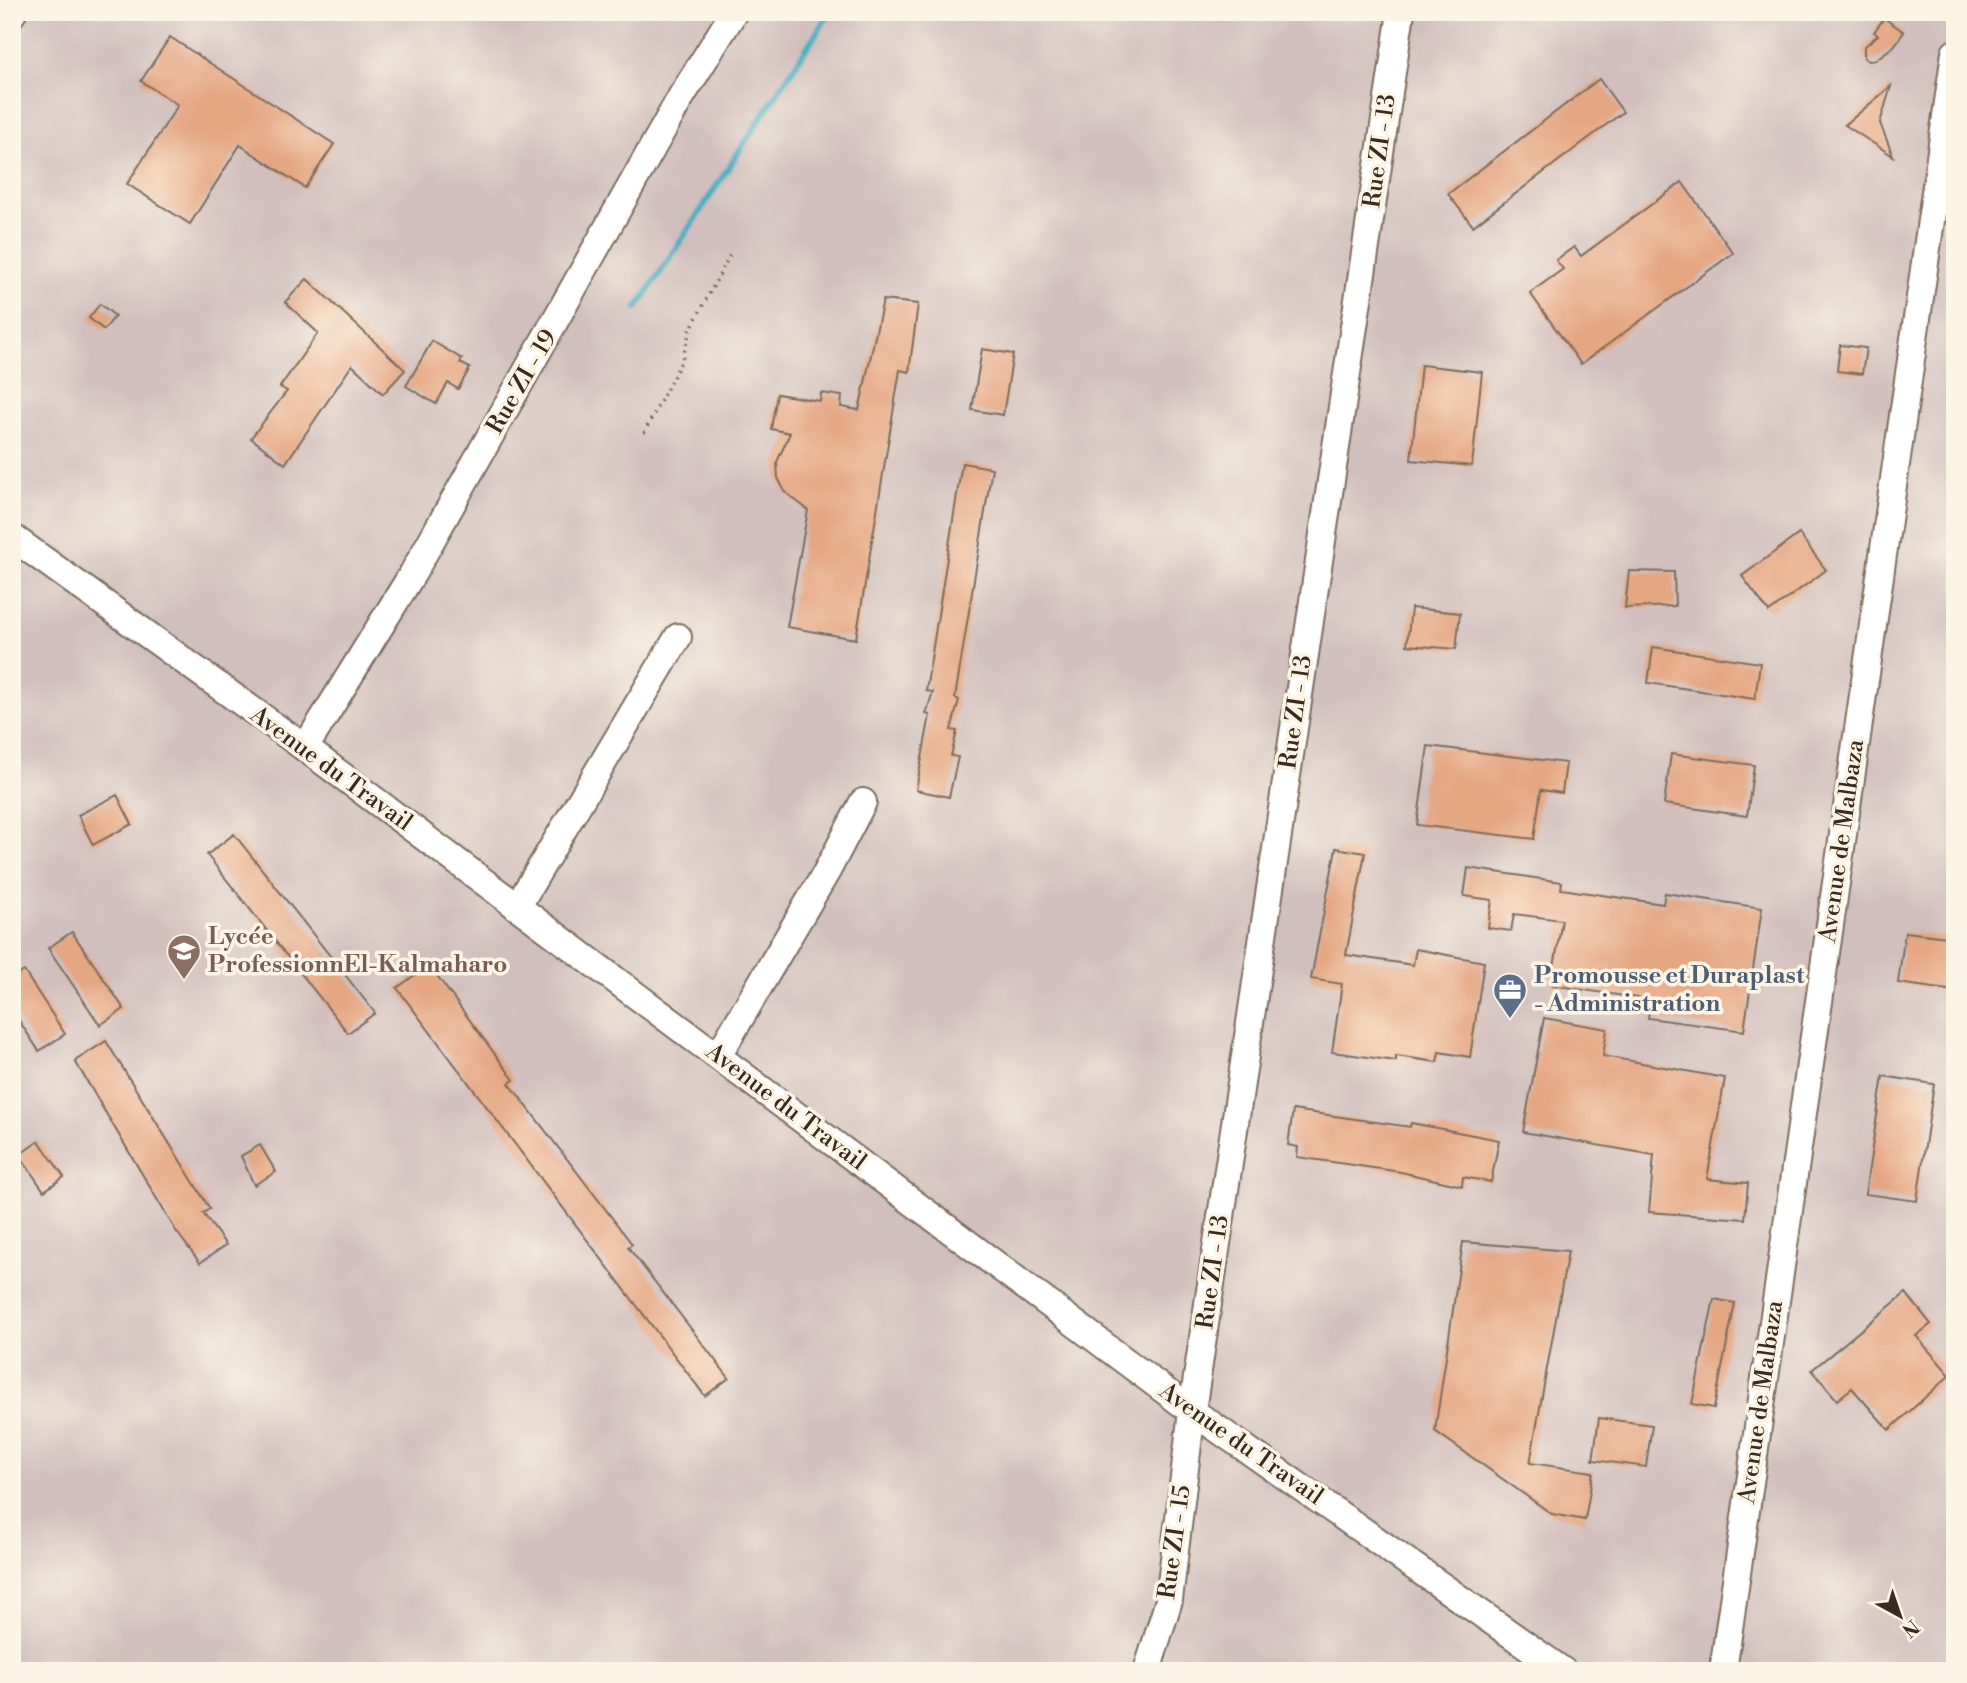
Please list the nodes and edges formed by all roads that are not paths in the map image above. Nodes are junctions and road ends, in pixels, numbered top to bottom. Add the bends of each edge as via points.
1 (734, 12) edge
2 (1401, 12) edge
3 (1955, 53) edge
4 (12, 537) edge
5 (678, 637) dead end
6 (305, 748) junction
7 (863, 802) dead end
8 (517, 907) junction
9 (718, 1056) junction
10 (1192, 1411) junction
11 (1147, 1671) edge
12 (1563, 1671) edge
13 (1723, 1671) edge

1 - 6 street, Rue ZI - 19 via 681,97 414,573
2 - 10 street, Rue ZI - 13
3 - 13 street, Avenue de Malbaza
4 - 6 street, Avenue du Travail
5 - 8 street
6 - 8 street, Avenue du Travail
7 - 9 street
8 - 9 street, Avenue du Travail
9 - 10 street, Avenue du Travail
10 - 11 street, Rue ZI - 15 via 1169,1600
10 - 12 street, Avenue du Travail

